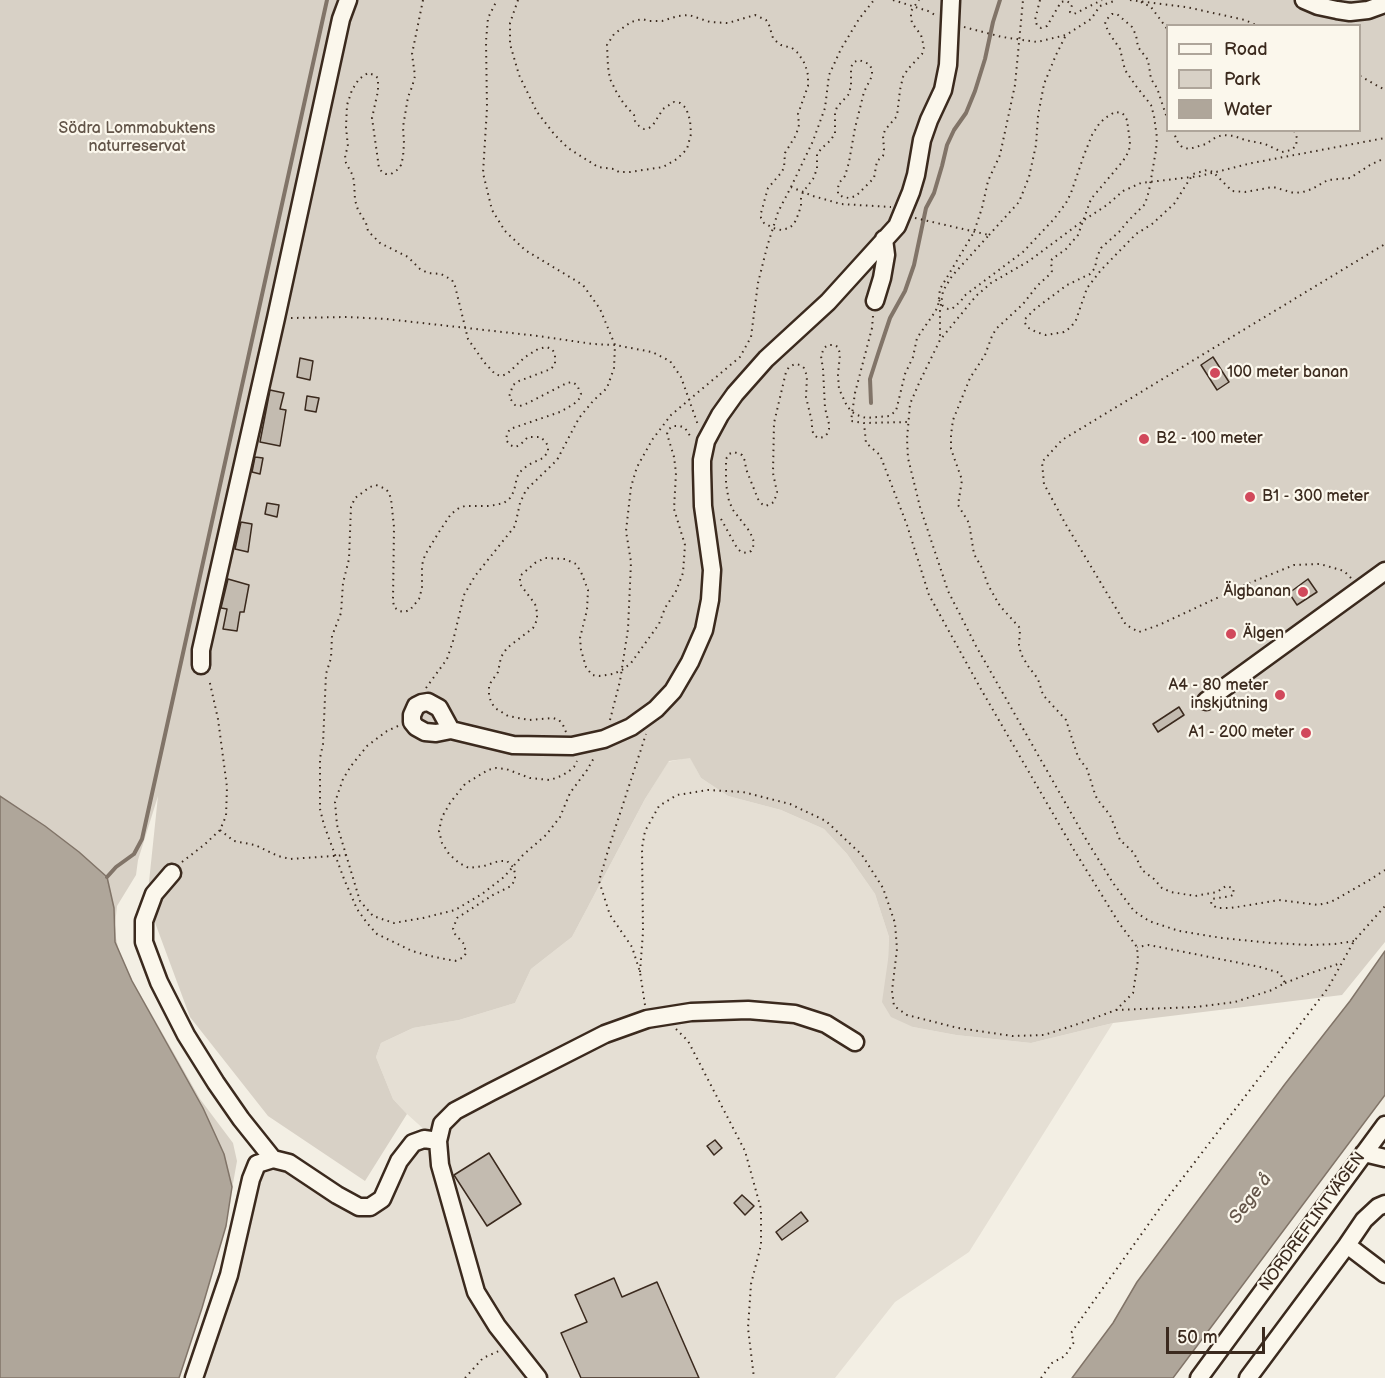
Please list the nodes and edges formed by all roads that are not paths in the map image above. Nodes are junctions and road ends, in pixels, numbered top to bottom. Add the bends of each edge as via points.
1 (348, 0) edge
2 (951, 0) edge
3 (1304, 0) edge
4 (1385, 2) edge
5 (885, 239) junction
6 (874, 301) road end
7 (1385, 571) edge
8 (201, 665) road end
9 (1206, 700) dead end
10 (451, 730) junction
11 (172, 873) road end
12 (855, 1042) dead end
13 (1385, 1125) edge
14 (438, 1141) junction
15 (1364, 1154) junction
16 (1385, 1158) edge
17 (273, 1159) junction
18 (1385, 1204) edge
19 (1347, 1245) junction
20 (1385, 1274) edge
21 (194, 1378) edge
22 (538, 1378) edge
23 (1199, 1378) edge
24 (1248, 1378) edge

1 - 8 street via 201,650
2 - 5 street via 943,90 922,140 908,215
3 - 4 street via 1350,12 1368,10
5 - 6 street via 882,278
5 - 10 street via 828,302 766,358 735,394 706,441 702,460 703,506 712,570 710,600 704,630 673,691 631,728 572,746 513,745
7 - 9 street
10 - 10 street via 439,708 428,702 416,706 412,715 416,727 436,733
11 - 17 street via 154,894 144,921 144,942 186,1035 228,1101
12 - 14 street via 826,1024 795,1014 748,1010 654,1018 604,1034 455,1111 442,1124
13 - 15 street, NORDREFLINTVÄGEN
14 - 17 street via 424,1139 413,1143 399,1161 382,1199 370,1207 359,1207 289,1163
14 - 22 street via 440,1165 476,1292
15 - 16 street
15 - 23 street, NORDREFLINTVÄGEN
17 - 21 street via 257,1164 254,1171 229,1275
18 - 19 street via 1364,1220
19 - 20 street
19 - 24 street

